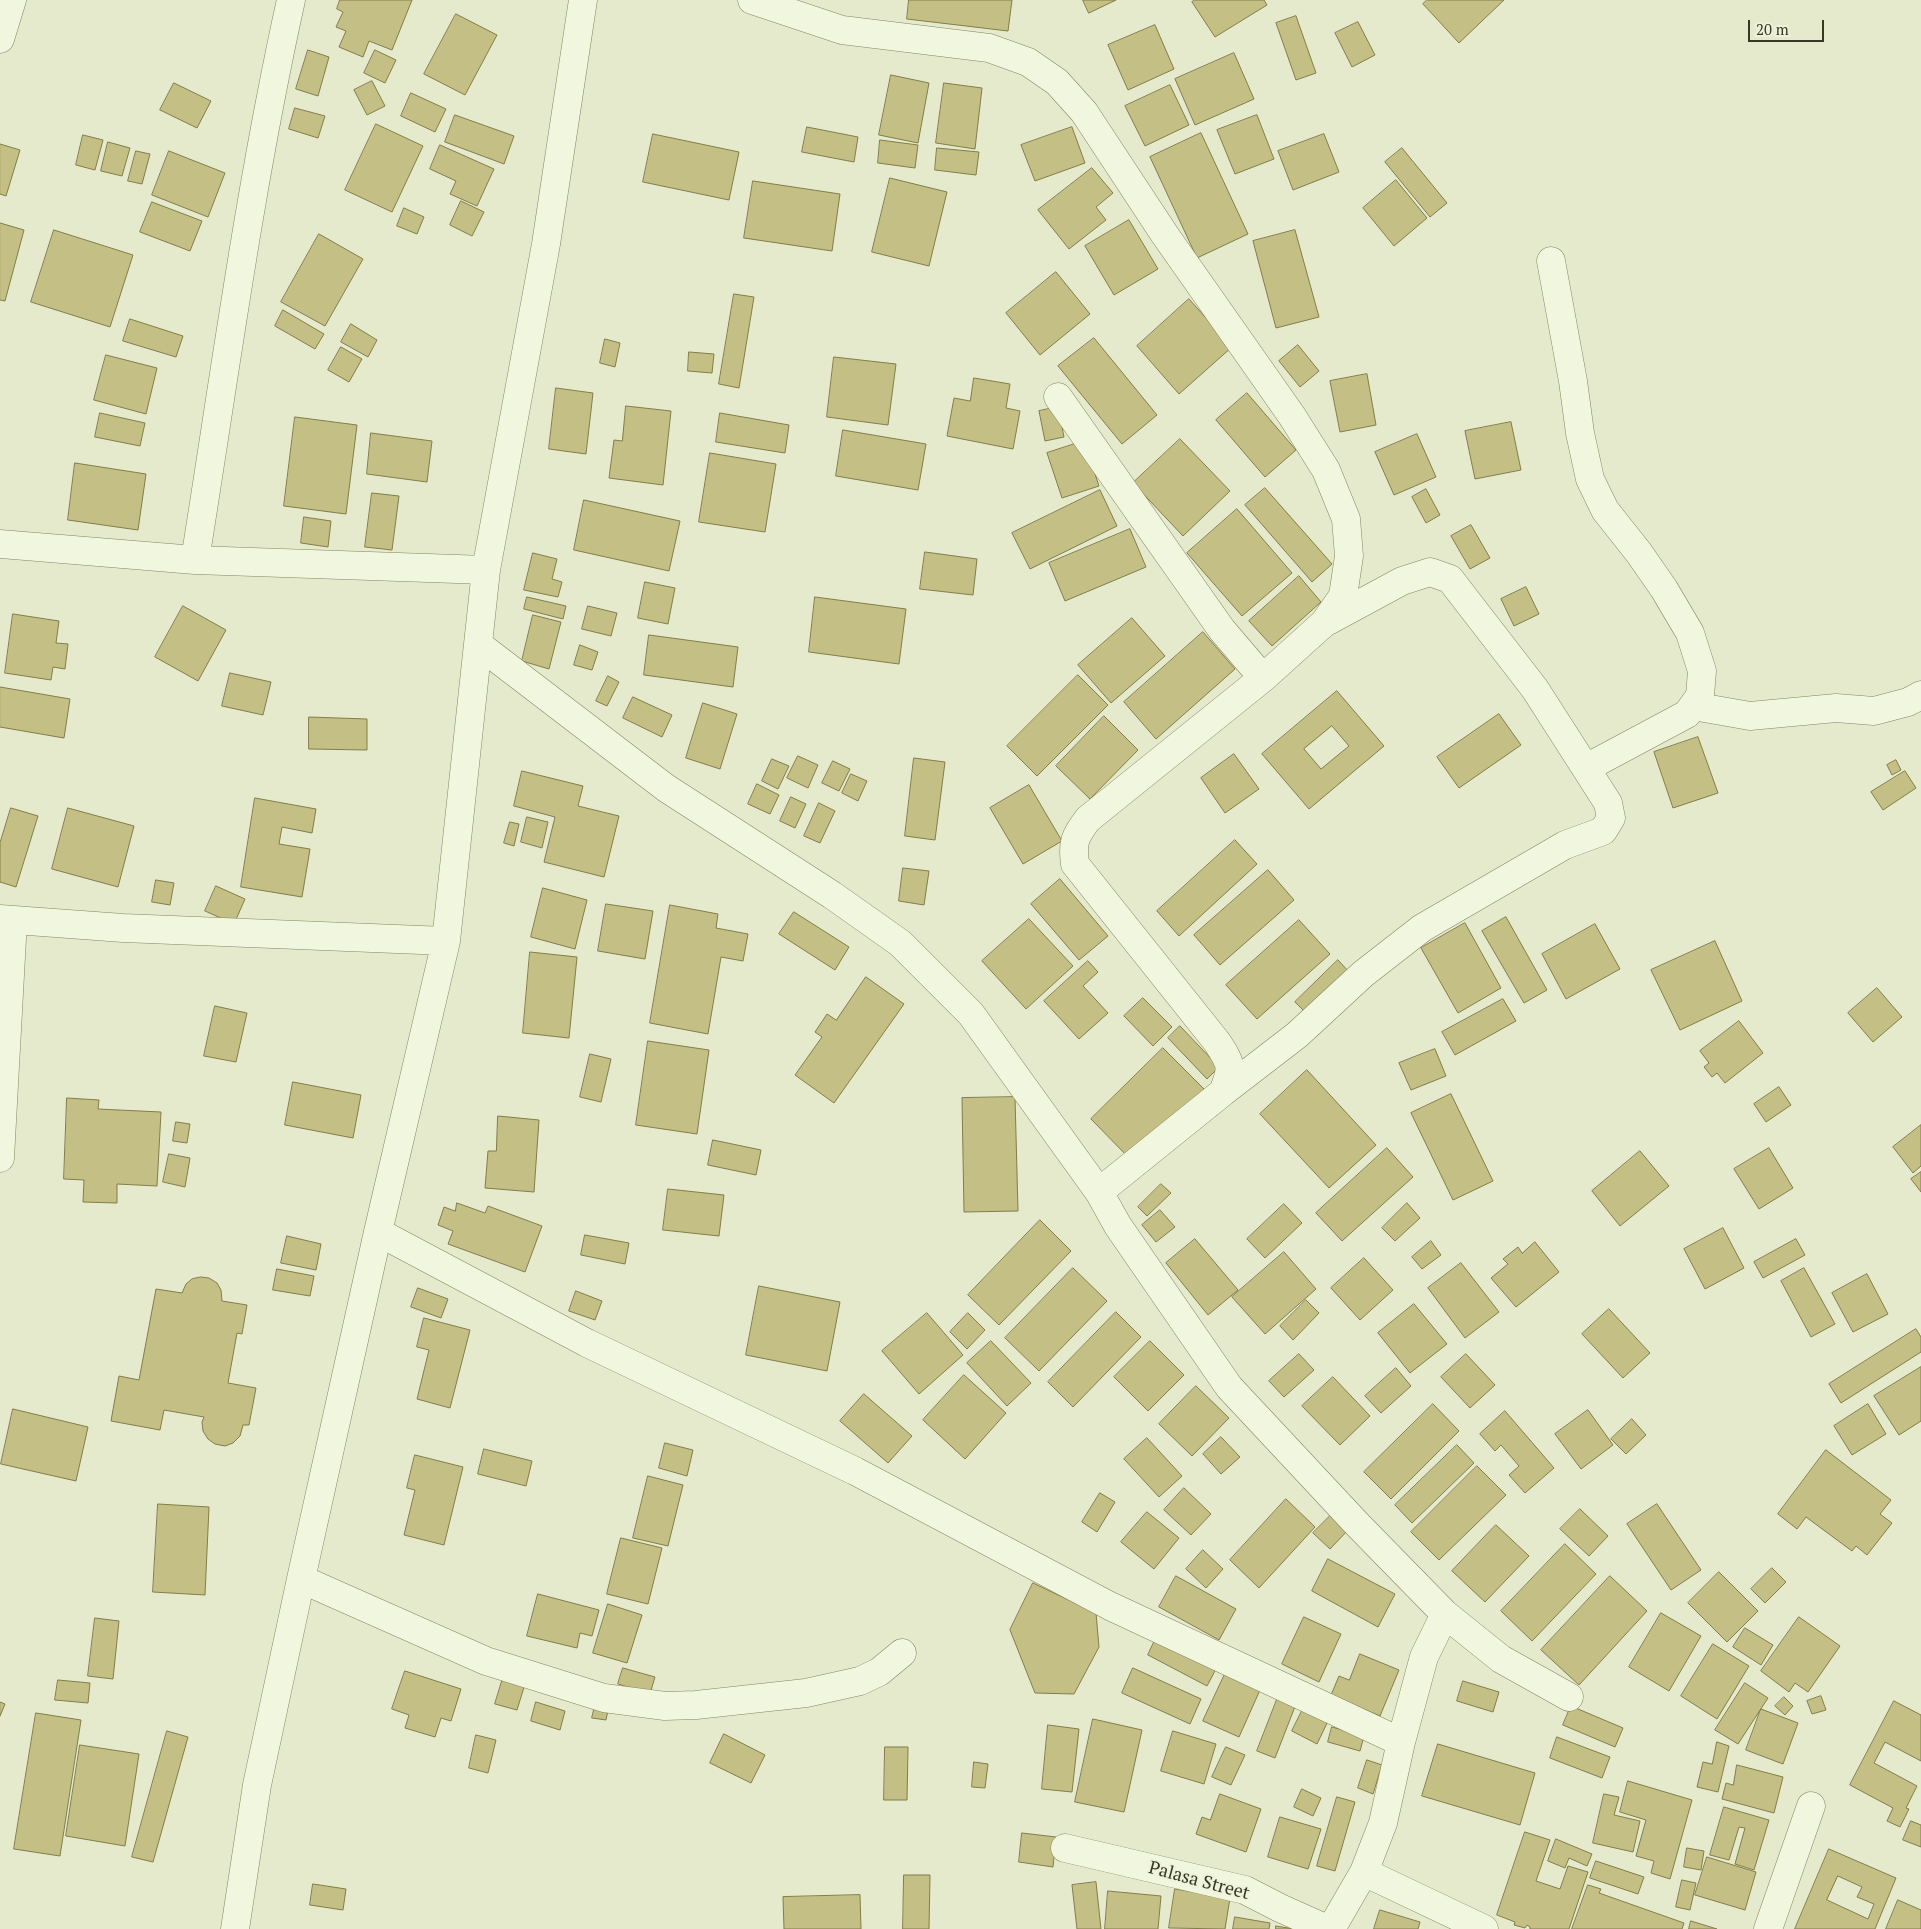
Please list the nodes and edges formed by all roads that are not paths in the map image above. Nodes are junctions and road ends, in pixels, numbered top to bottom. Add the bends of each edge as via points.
1 (12, 0) edge
2 (291, 0) edge
3 (582, 0) edge
4 (752, 0) edge
5 (0, 39) edge
6 (1551, 261) dead end
7 (1058, 397) dead end
8 (0, 544) edge
9 (195, 560) junction
10 (486, 570) junction
11 (1324, 623) junction
12 (479, 645) junction
13 (1263, 678) junction
14 (1921, 695) edge
15 (1693, 706) junction
16 (1586, 768) junction
17 (7, 919) edge
18 (446, 941) junction
19 (1223, 1092) junction
20 (0, 1158) edge
21 (1099, 1192) junction
22 (378, 1232) junction
23 (301, 1579) junction
24 (1445, 1614) junction
25 (902, 1653) dead end
26 (1569, 1697) dead end
27 (1401, 1742) junction
28 (1811, 1806) dead end
29 (1064, 1848) dead end
30 (1364, 1872) junction
31 (235, 1929) edge
32 (1329, 1929) edge
33 (1484, 1929) edge
34 (1768, 1929) edge

1 - 5 street
2 - 9 street via 270,93
3 - 10 street via 546,244
4 - 11 street via 842,30 989,48 1028,62 1058,82 1084,112 1326,470 1346,519 1349,556 1343,596
6 - 15 street via 1590,478 1605,510 1659,582 1690,633 1702,671 1700,696
7 - 13 street via 1222,630
8 - 9 street
9 - 10 street
10 - 12 street
11 - 13 street
11 - 16 street via 1402,581 1430,572 1450,579 1535,689
12 - 18 street
12 - 21 street via 666,788 900,943 971,1014
13 - 19 street via 1088,819 1077,834 1073,849 1075,864 1229,1060 1230,1074
14 - 15 street via 1874,711 1836,708 1750,716
15 - 16 street via 1687,714
16 - 19 street via 1608,802 1611,818 1603,831 1565,845 1422,928 1363,974 1297,1035
17 - 18 street via 122,928
17 - 20 street
18 - 22 street
19 - 21 street
21 - 24 street via 1118,1226 1229,1387
22 - 23 street
22 - 27 street via 587,1343 855,1471 1110,1606
23 - 25 street via 486,1661 604,1698 666,1706 806,1693 860,1681 879,1672
23 - 31 street via 258,1785
24 - 26 street via 1500,1659
24 - 27 street via 1424,1657
27 - 30 street via 1383,1823
28 - 34 street
29 - 32 street, Palasa Street via 1245,1890
30 - 32 street
30 - 33 street

